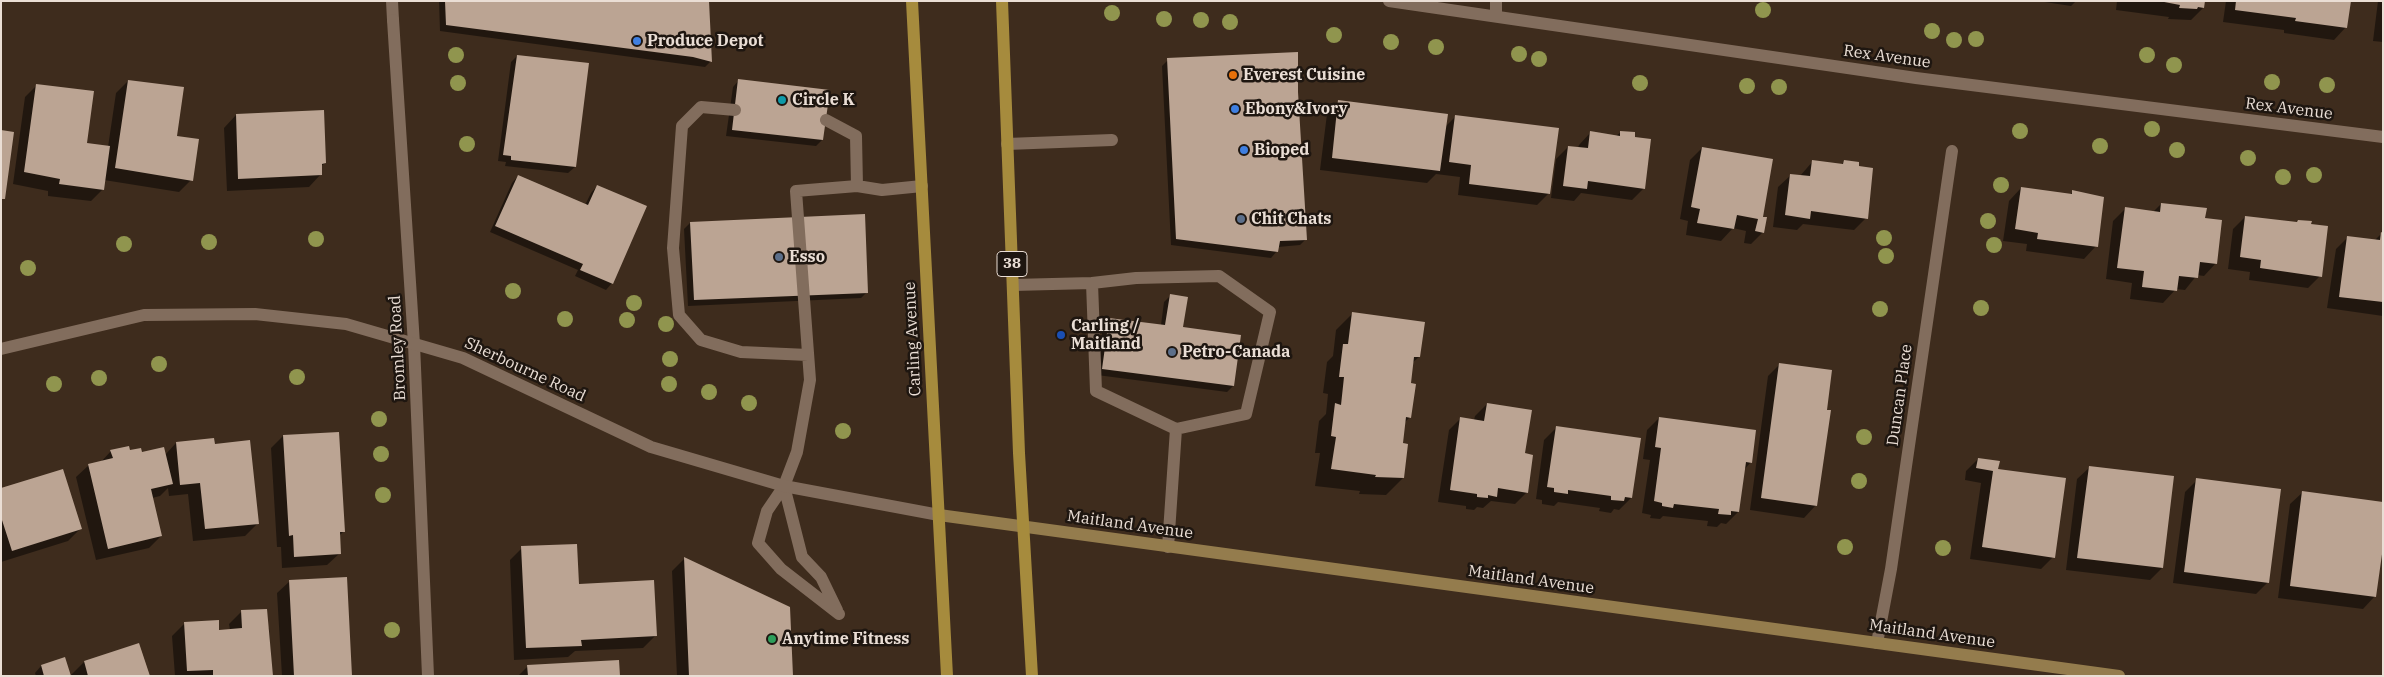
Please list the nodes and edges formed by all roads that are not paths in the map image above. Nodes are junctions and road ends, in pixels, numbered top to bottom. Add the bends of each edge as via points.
1 (392, 1) edge
2 (912, 1) edge
3 (1002, 1) edge
4 (1389, 1) edge
5 (1496, 1) edge
6 (1496, 16) junction
7 (734, 110) dead end
8 (826, 120) dead end
9 (2383, 137) edge
10 (1112, 140) dead end
11 (1007, 144) junction
12 (1952, 152) dead end
13 (858, 186) junction
14 (922, 186) junction
15 (1092, 283) junction
16 (1013, 285) junction
17 (414, 344) junction
18 (1, 348) edge
19 (808, 355) junction
20 (1176, 429) junction
21 (784, 486) junction
22 (939, 515) junction
23 (1023, 527) junction
24 (1168, 547) junction
25 (1877, 643) junction
26 (428, 676) edge
27 (947, 676) edge
28 (1032, 676) edge
29 (2119, 676) edge

1 - 17 street, Bromley Road
2 - 14 main road, Carling Avenue
3 - 11 main road, 38
4 - 6 street, Rex Avenue
5 - 6 street
6 - 9 street, Rex Avenue via 1916,78
7 - 19 street via 702,106 682,126 673,248 679,315 701,340 741,352
8 - 13 street via 856,136
10 - 11 street
11 - 16 main road, 38
12 - 25 street, Duncan Place via 1893,560
13 - 14 street via 882,190
13 - 19 street via 796,191
14 - 22 main road, Carling Avenue
15 - 16 street
15 - 20 street via 1096,391
15 - 20 street via 1136,278 1219,276 1270,312 1246,414
16 - 23 main road, 38
17 - 18 street, Sherbourne Road via 346,324 255,314 144,315
17 - 21 street, Sherbourne Road via 464,358 651,447
17 - 26 street, Bromley Road
19 - 21 street via 810,380 797,452
20 - 24 street
21 - 21 street via 767,511 758,543 781,569 839,614 821,577 802,557
21 - 22 street, Sherbourne Road
22 - 23 main road, Maitland Avenue
22 - 27 main road, Carling Avenue
23 - 24 main road, Maitland Avenue
23 - 28 main road, 38
24 - 25 main road, Maitland Avenue
25 - 29 main road, Maitland Avenue

